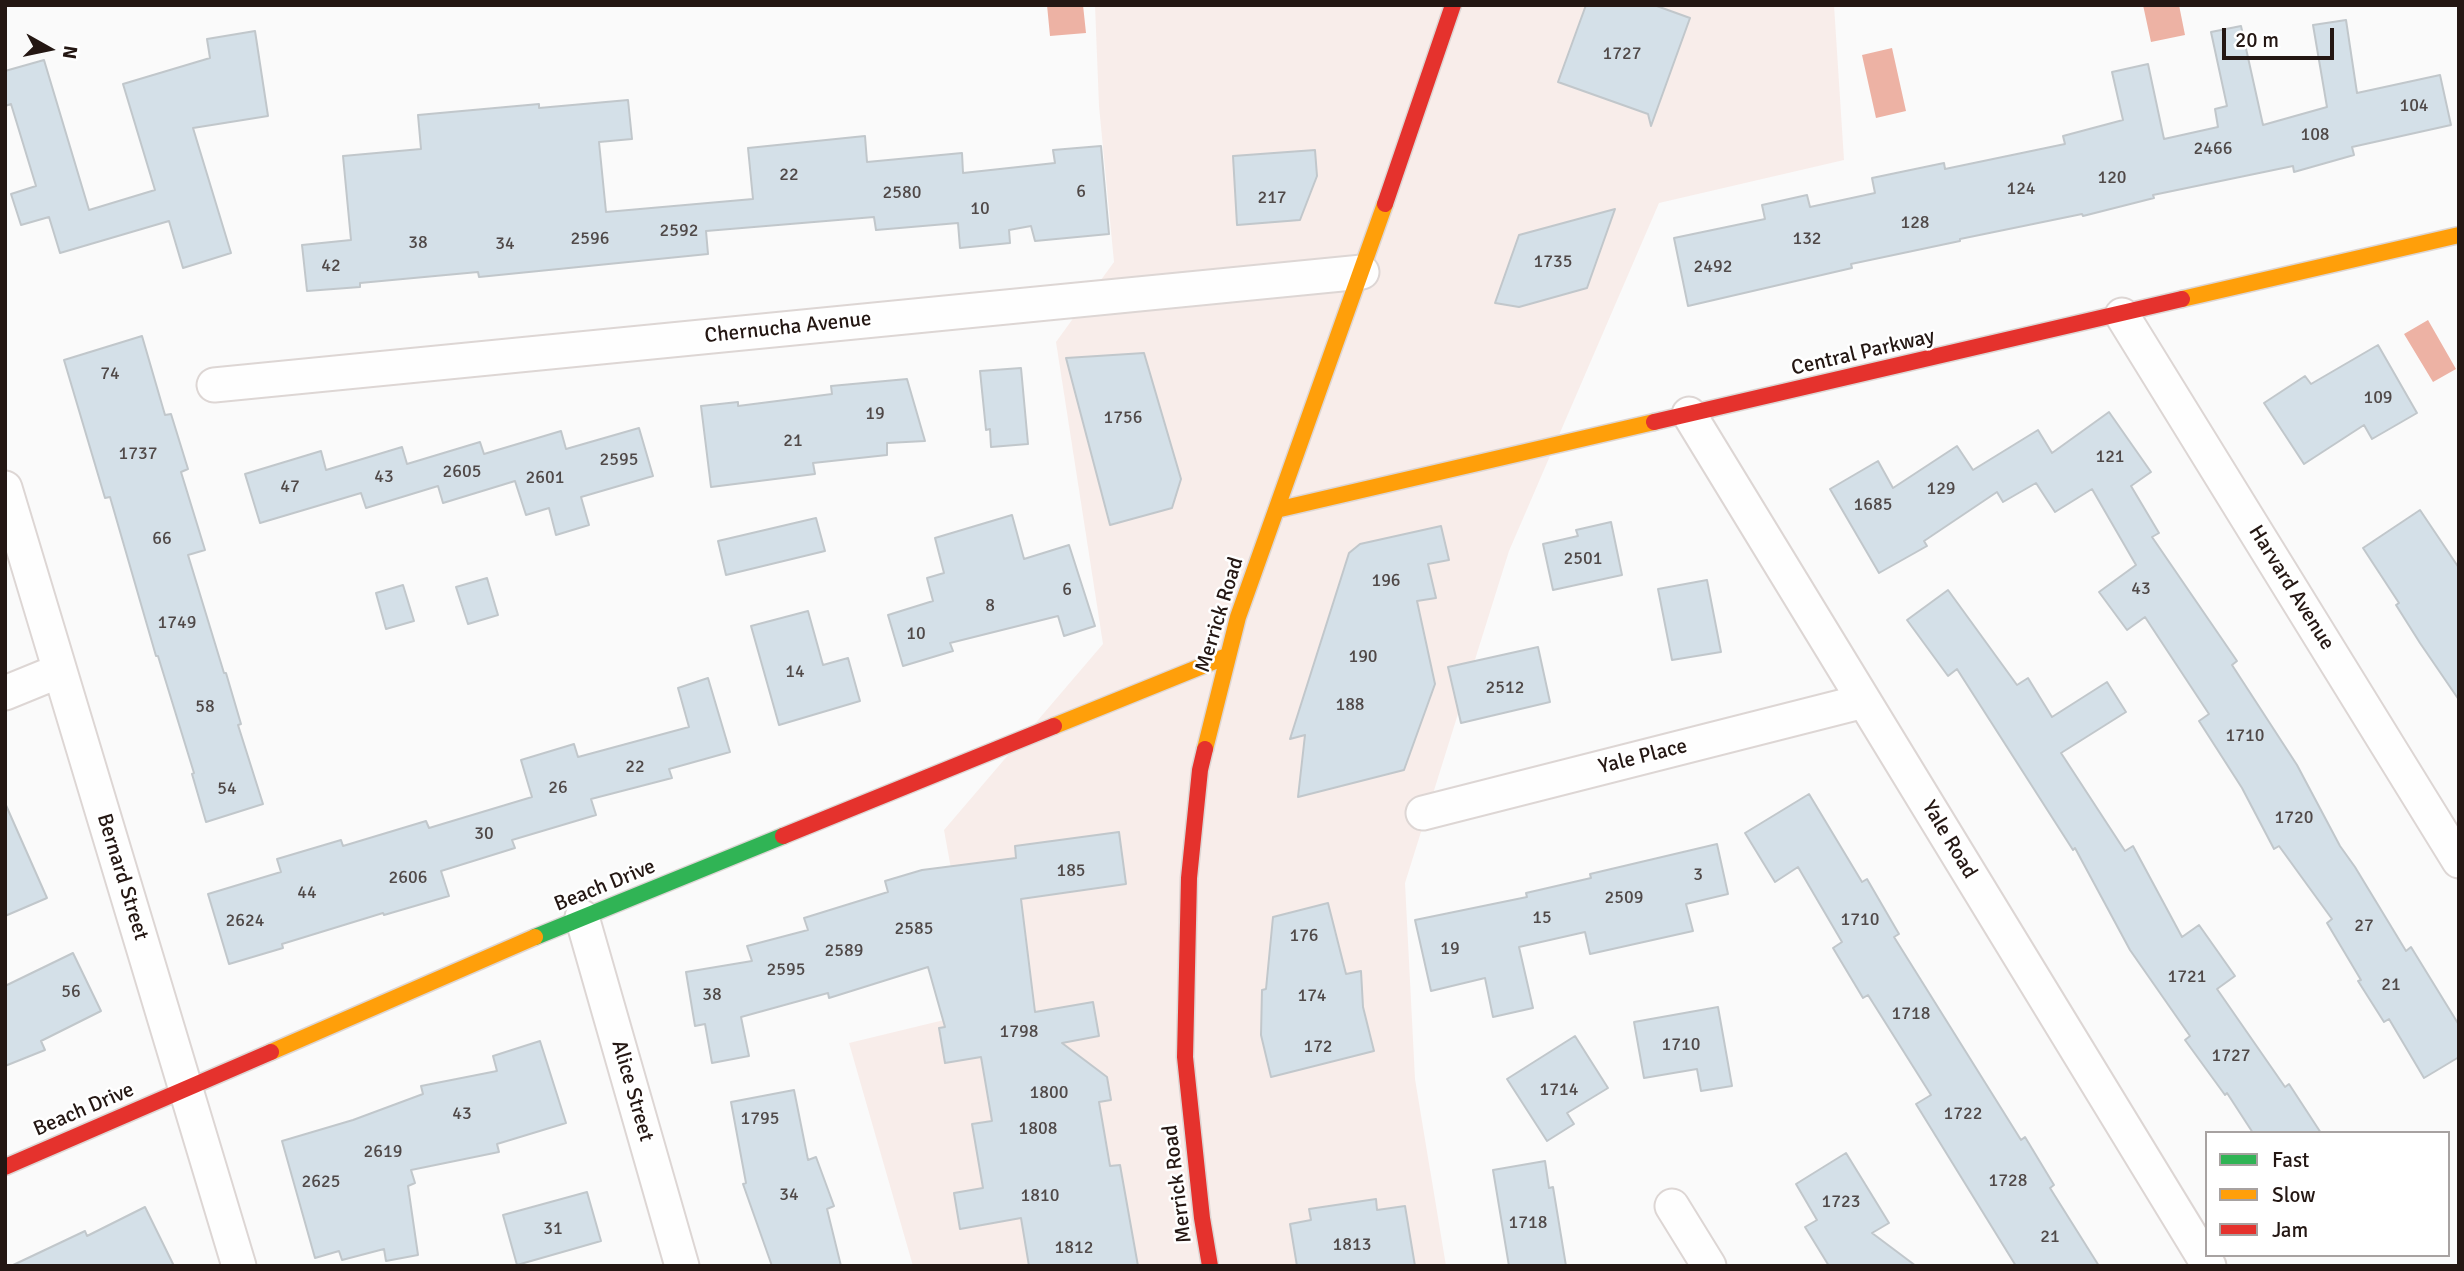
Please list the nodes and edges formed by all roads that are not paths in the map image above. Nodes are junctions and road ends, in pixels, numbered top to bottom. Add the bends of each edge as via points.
1 (1453, 5) edge
2 (2459, 235) edge
3 (1362, 272) junction
4 (2122, 315) junction
5 (214, 385) dead end
6 (1689, 414) junction
7 (5, 488) edge
8 (1276, 510) junction
9 (1227, 656) junction
10 (59, 671) junction
11 (5, 693) edge
12 (1864, 701) junction
13 (1423, 813) dead end
14 (2459, 861) edge
15 (582, 917) junction
16 (187, 1088) junction
17 (5, 1167) edge
18 (1672, 1206) dead end
19 (239, 1266) edge
20 (682, 1266) edge
21 (1210, 1266) edge
22 (1709, 1266) edge
23 (2209, 1266) edge

1 - 3 street, Merrick Road
2 - 4 street, Central Parkway
3 - 5 street, Chernucha Avenue
3 - 8 street, Merrick Road
4 - 6 street, Central Parkway
4 - 14 street, Harvard Avenue
6 - 8 street, Central Parkway
6 - 12 street, Yale Road
7 - 10 street, Bernard Street
8 - 9 street, Merrick Road
9 - 15 street, Beach Drive
9 - 21 street, Merrick Road via 1200,770 1189,878 1185,1056
10 - 11 street
10 - 16 street, Bernard Street
12 - 13 street, Yale Place
12 - 23 street, Yale Road
15 - 16 street, Beach Drive
15 - 20 street, Alice Street
16 - 17 street, Beach Drive
16 - 19 street, Bernard Street
18 - 22 street

